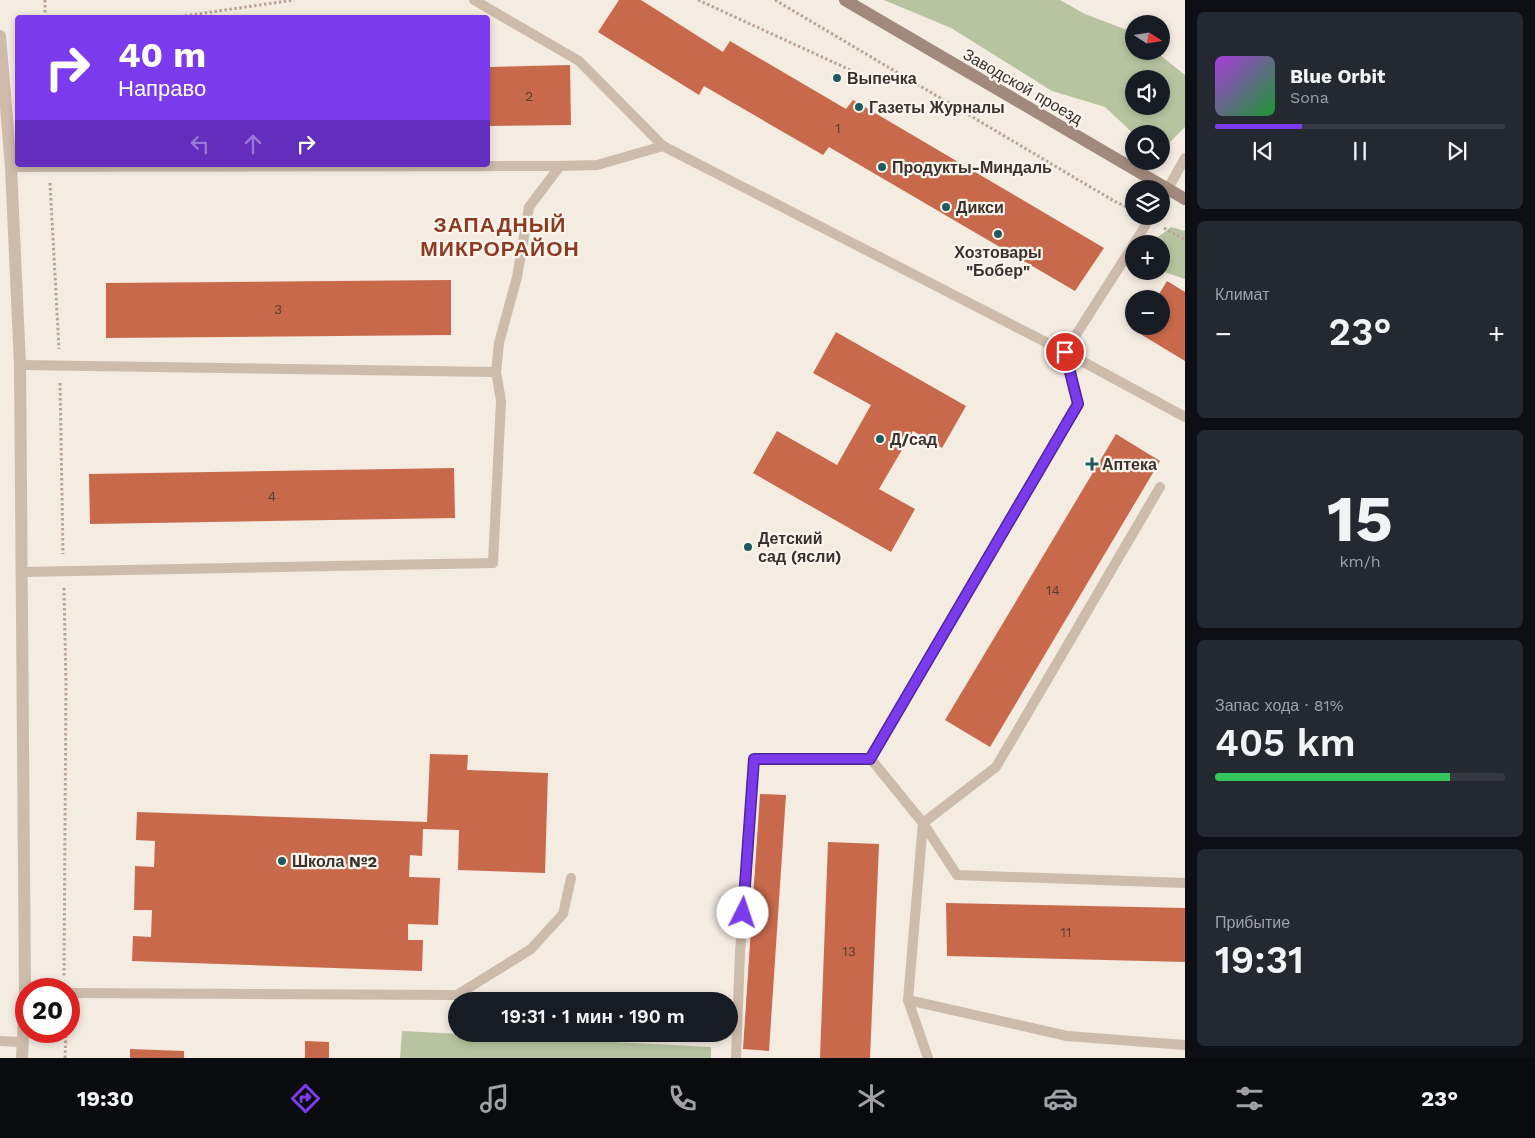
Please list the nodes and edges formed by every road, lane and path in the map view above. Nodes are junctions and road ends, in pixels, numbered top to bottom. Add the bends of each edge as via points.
1 (45, 0) edge
2 (294, 0) edge
3 (474, 0) edge
4 (698, 0) edge
5 (775, 0) edge
6 (844, 0) edge
7 (46, 15) edge
8 (191, 15) edge
9 (0, 36) edge
10 (1, 56) edge
11 (909, 79) junction
12 (663, 146) junction
13 (1185, 158) edge
14 (490, 166) edge
15 (560, 166) junction
16 (11, 167) junction
17 (15, 167) edge
18 (1140, 180) edge
19 (1170, 186) edge
20 (1170, 196) edge
21 (1185, 199) edge
22 (1125, 206) edge
23 (1125, 258) edge
24 (1065, 352) junction
25 (20, 365) junction
26 (496, 372) junction
27 (1185, 417) edge
28 (1160, 487) dead end
29 (22, 572) junction
30 (870, 759) junction
31 (922, 823) junction
32 (571, 878) dead end
33 (1185, 883) edge
34 (26, 978) edge
35 (80, 993) edge
36 (908, 1000) junction
37 (0, 1041) edge
38 (15, 1042) edge
39 (22, 1043) edge
40 (66, 1043) edge
41 (1185, 1045) edge
42 (22, 1058) edge
43 (65, 1058) edge
44 (736, 1058) edge
45 (928, 1058) edge

1 - 7 path
2 - 8 path
3 - 12 lane via 579,61
4 - 11 path via 870,79
5 - 11 path
6 - 18 street, Заводской проезд
9 - 10 street
10 - 16 street
11 - 22 path
12 - 15 lane via 597,165
12 - 24 lane
13 - 19 lane
14 - 15 lane
15 - 26 lane via 529,207 518,277 499,343
16 - 17 lane
16 - 25 street
20 - 21 street, Заводской проезд
23 - 24 lane
24 - 27 lane
24 - 30 lane via 1078,404
25 - 26 lane
25 - 29 street
26 - 29 lane via 501,402 493,563
28 - 31 lane via 996,767
29 - 34 street
30 - 31 lane
30 - 44 lane via 754,759
31 - 33 lane via 957,876
31 - 36 lane
32 - 35 lane via 563,914 531,949 457,996
36 - 41 lane via 1067,1036
36 - 45 lane
37 - 38 lane
39 - 42 street
40 - 43 path

